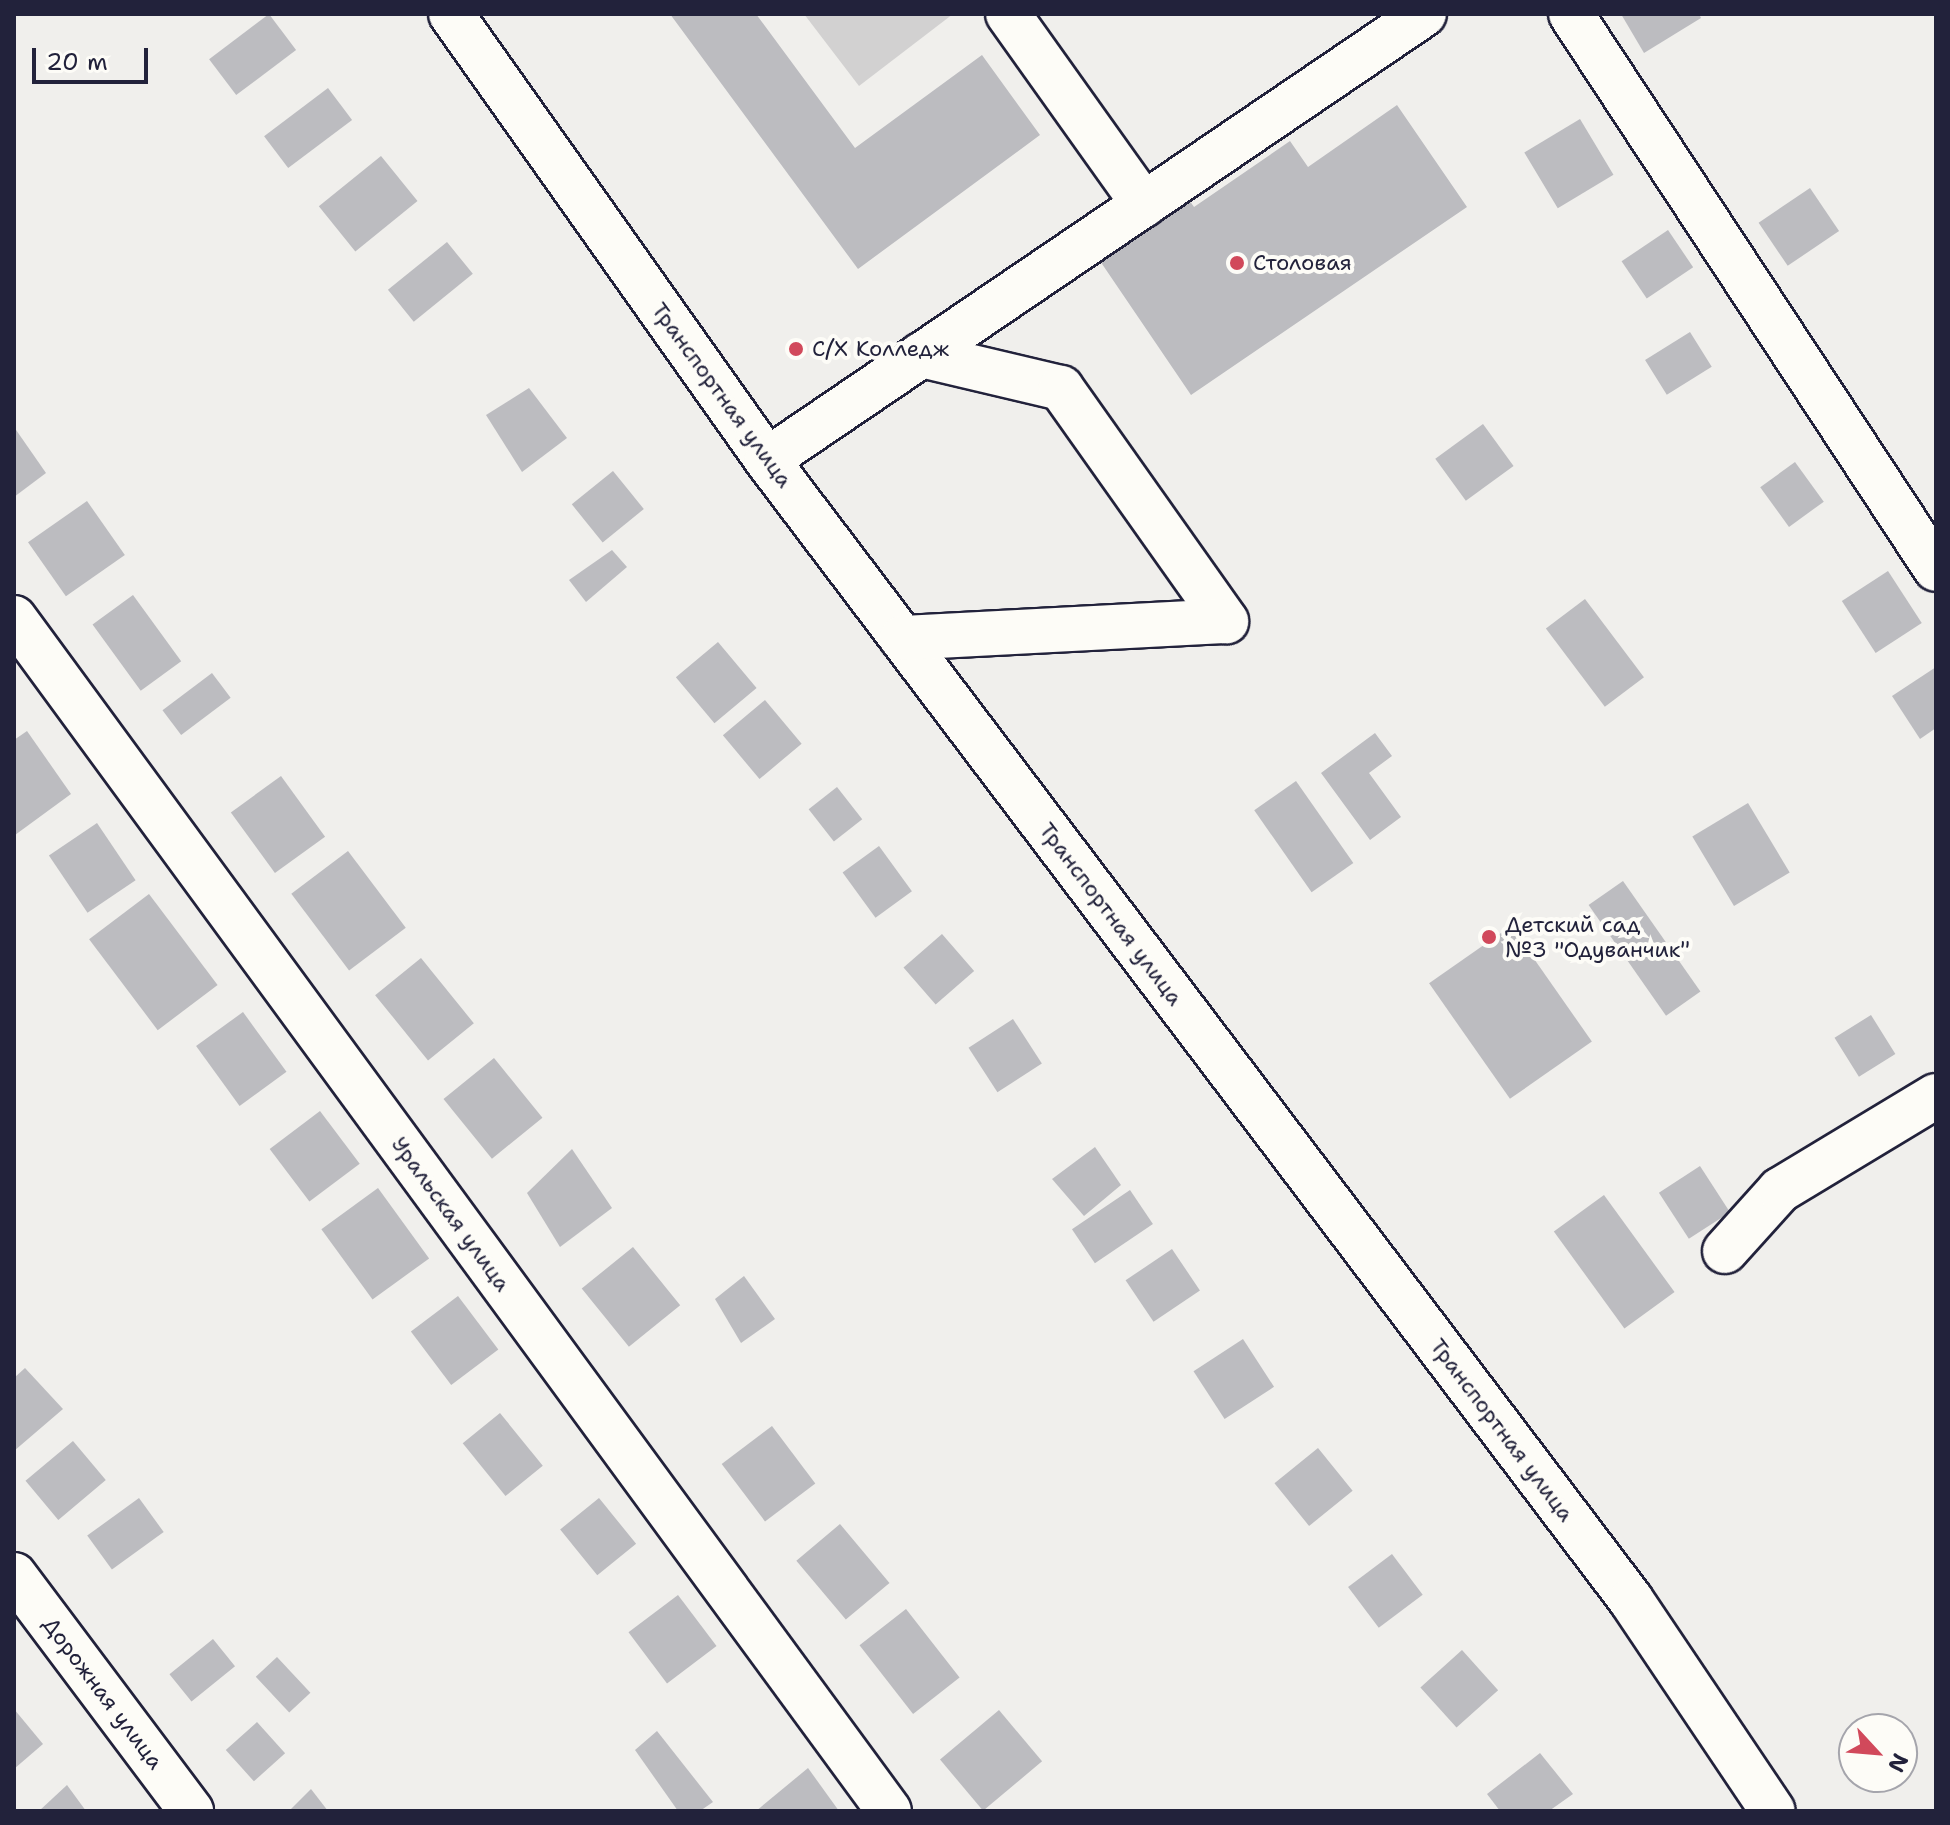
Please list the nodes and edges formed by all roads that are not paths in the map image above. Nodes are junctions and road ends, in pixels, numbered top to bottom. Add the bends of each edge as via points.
1 (451, 14) edge
2 (1008, 14) edge
3 (1424, 14) edge
4 (1571, 14) edge
5 (1144, 205) junction
6 (921, 355) junction
7 (767, 460) junction
8 (1936, 569) edge
9 (14, 618) edge
10 (902, 638) junction
11 (1936, 1096) edge
12 (1725, 1251) dead end
13 (14, 1575) edge
14 (191, 1811) edge
15 (889, 1811) edge
16 (1773, 1811) edge

1 - 7 street, Транспортная улица
2 - 5 street
3 - 5 street
4 - 8 street
5 - 6 street
6 - 7 street
6 - 10 street via 1061,388 1226,621
7 - 10 street, Транспортная улица
9 - 15 street, Уральская улица
10 - 16 street, Транспортная улица via 1631,1600
11 - 12 street via 1780,1190
13 - 14 street, Дорожная улица

